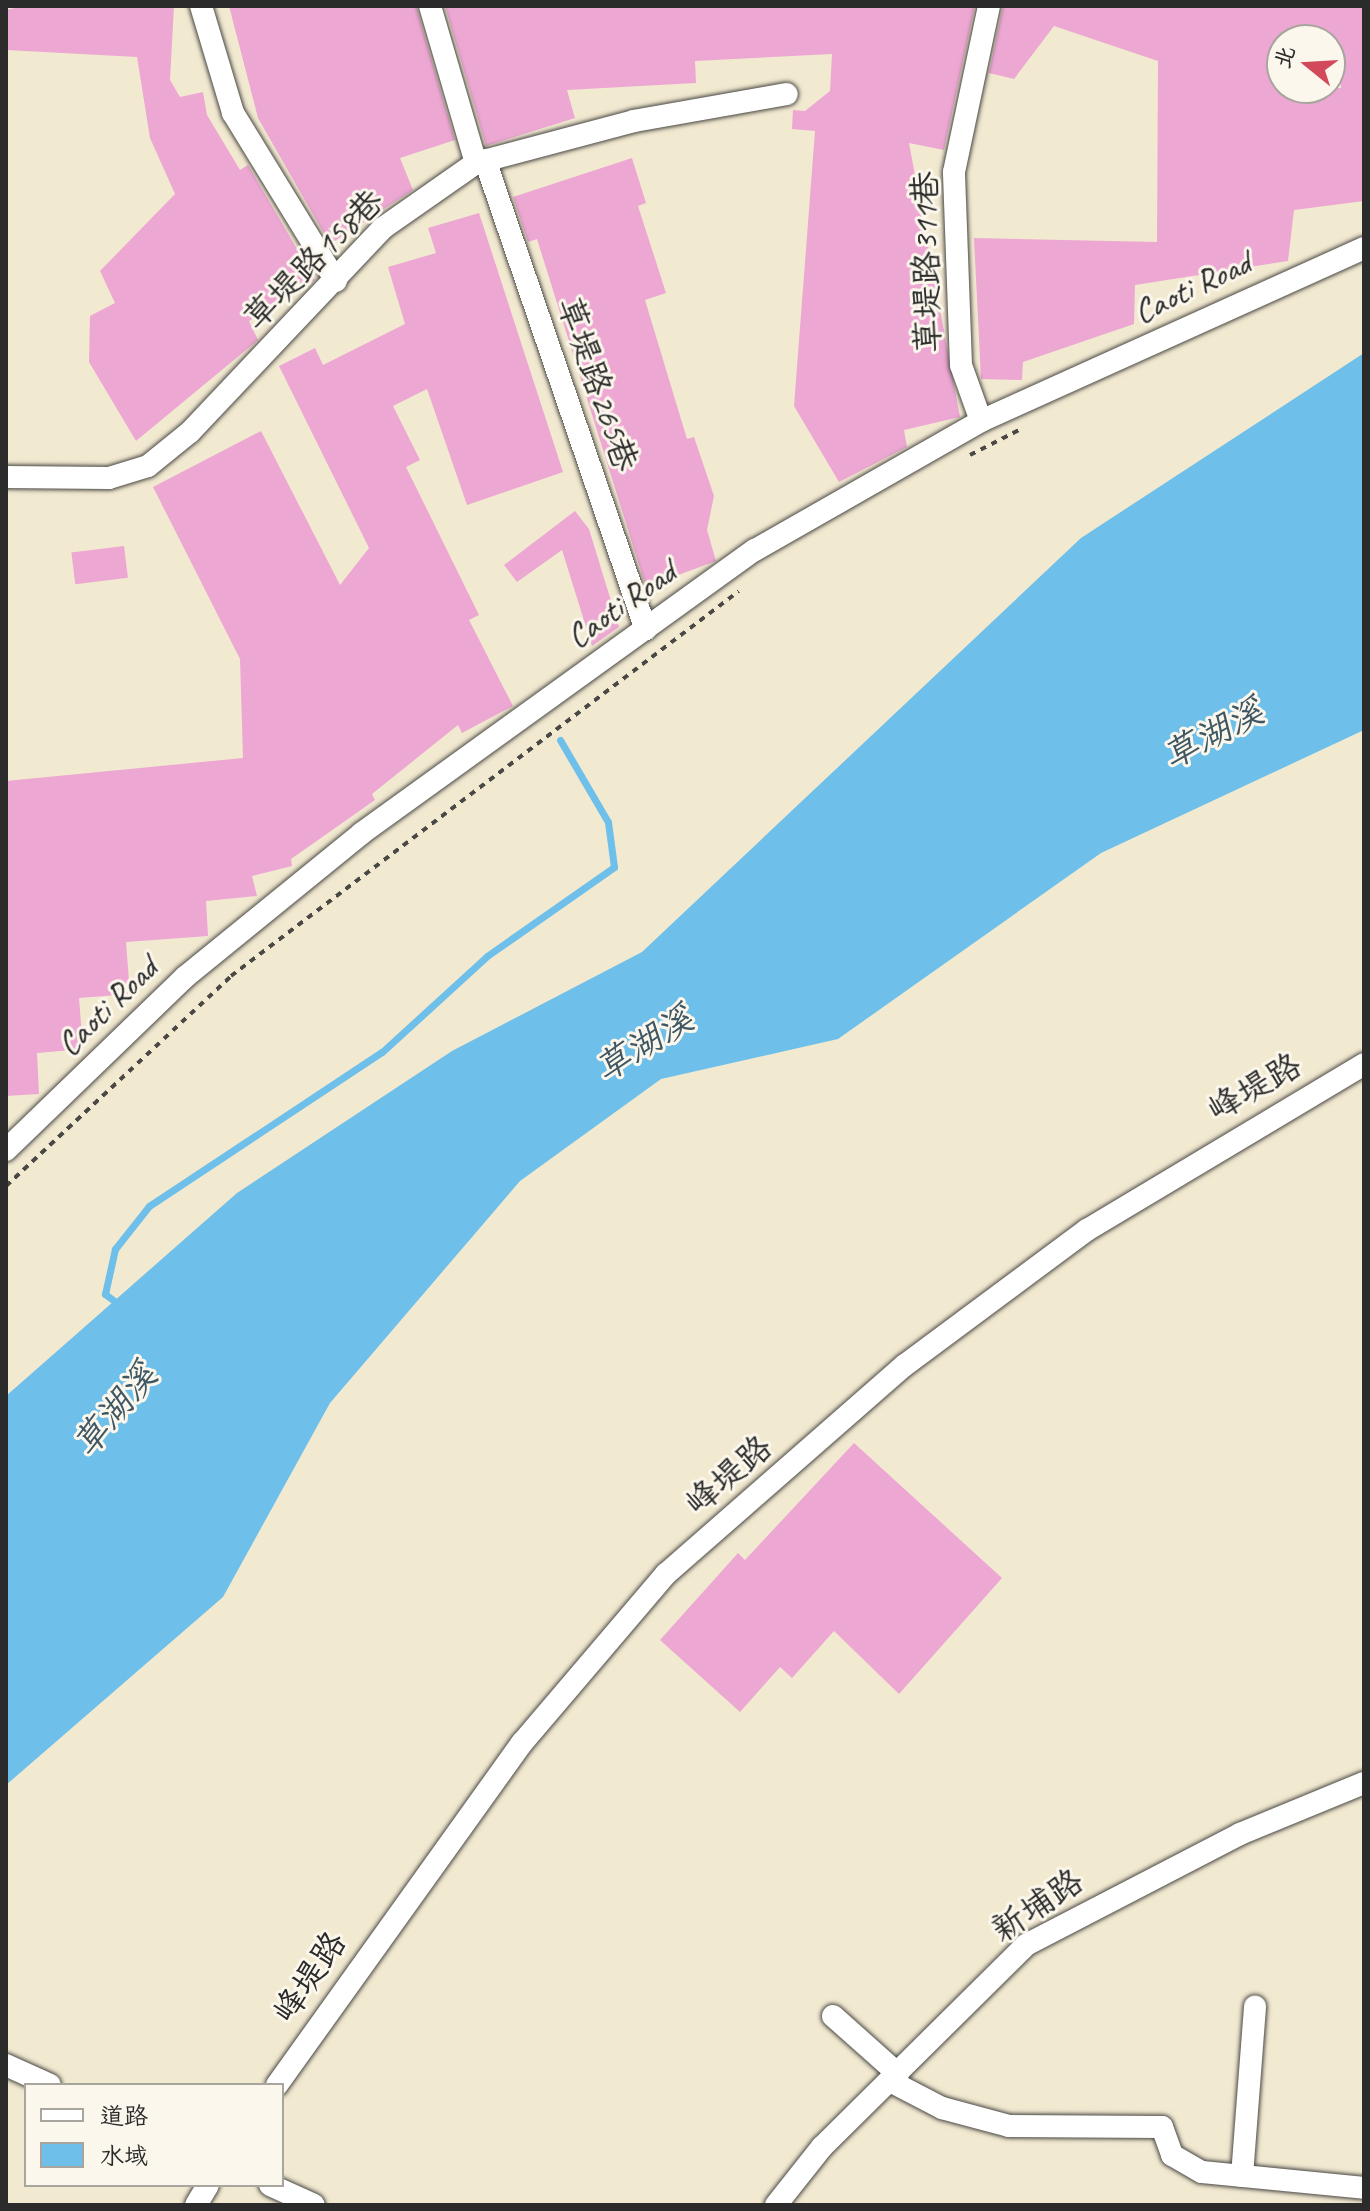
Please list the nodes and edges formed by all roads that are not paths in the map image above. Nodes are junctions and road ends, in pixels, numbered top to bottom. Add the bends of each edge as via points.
1 (201, 6) edge
2 (430, 6) edge
3 (989, 6) edge
4 (787, 94) dead end
5 (481, 162) junction
6 (1364, 248) edge
7 (336, 281) junction
8 (981, 421) junction
9 (6, 477) edge
10 (646, 629) junction
11 (1364, 1064) edge
12 (6, 1150) edge
13 (1364, 1783) edge
14 (1255, 2006) dead end
15 (833, 2016) dead end
16 (6, 2065) edge
17 (894, 2078) junction
18 (46, 2083) edge
19 (278, 2083) edge
20 (1242, 2176) junction
21 (207, 2187) edge
22 (274, 2187) edge
23 (1364, 2188) edge
24 (196, 2205) edge
25 (314, 2205) edge
26 (776, 2205) edge

1 - 7 street via 233,113
2 - 5 street, 草堤路265巷
3 - 8 street, 草堤路311巷 via 954,172 961,365
4 - 5 street, 草堤路158巷 via 634,121
5 - 7 street, 草堤路158巷 via 383,228
5 - 10 street, 草堤路265巷
6 - 8 street, Caoti Road
7 - 9 street, 草堤路158巷 via 148,466 109,478
8 - 10 street, Caoti Road via 755,550
10 - 12 street, Caoti Road via 350,843 185,977
11 - 19 street, 峰堤路 via 1087,1230 905,1365 666,1574 522,1743
13 - 17 street, 新埔路 via 1063,1921 1026,1945
14 - 20 street
15 - 17 street
16 - 18 street
17 - 20 street via 942,2108 1009,2126 1145,2122 1162,2127 1172,2155 1182,2161 1202,2172
17 - 26 street, 新埔路 via 822,2147
20 - 23 street
21 - 24 street
22 - 25 street

